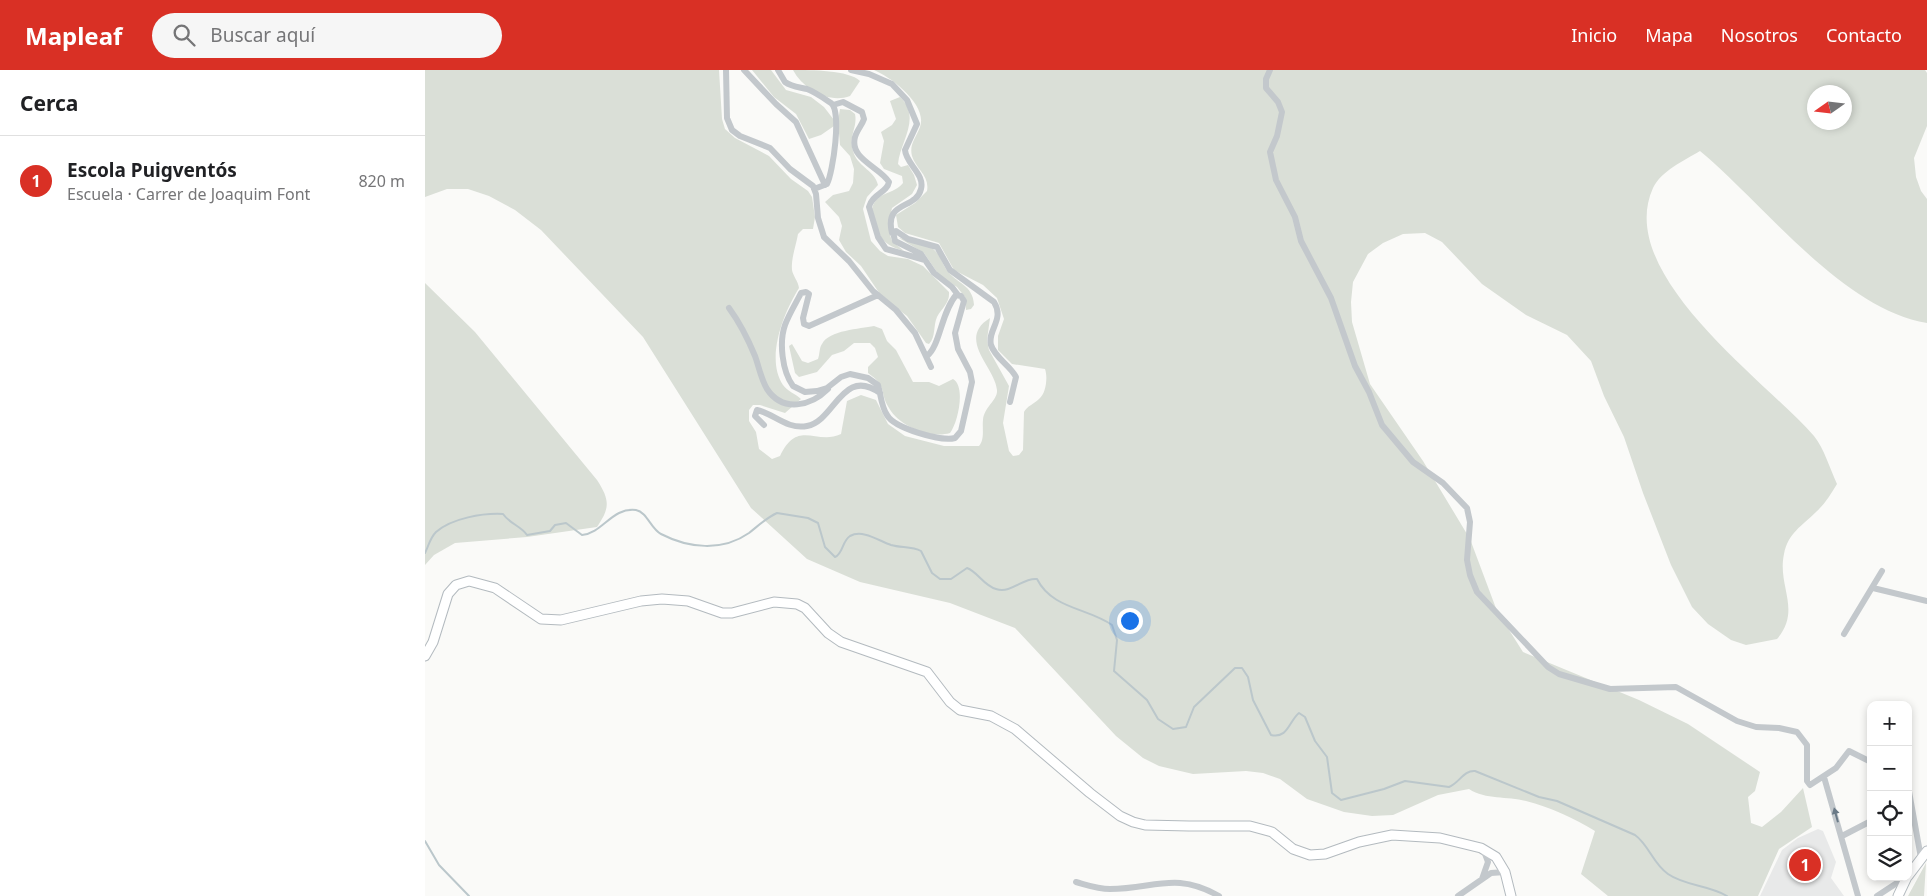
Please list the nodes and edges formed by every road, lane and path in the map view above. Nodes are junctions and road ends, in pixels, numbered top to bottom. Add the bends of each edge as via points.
1 (726, 70) edge
2 (745, 70) edge
3 (778, 70) edge
4 (851, 70) edge
5 (1270, 70) edge
6 (833, 105) junction
7 (825, 185) junction
8 (814, 189) junction
9 (893, 233) junction
10 (926, 261) junction
11 (958, 295) junction
12 (877, 296) junction
13 (729, 308) dead end
14 (927, 356) junction
15 (931, 367) dead end
16 (831, 386) junction
17 (881, 393) junction
18 (1011, 402) dead end
19 (764, 425) dead end
20 (1882, 571) dead end
21 (1873, 588) junction
22 (1927, 602) edge
23 (1844, 634) dead end
24 (425, 656) edge
25 (1867, 760) edge
26 (1824, 777) junction
27 (1909, 791) edge
28 (1867, 823) edge
29 (1842, 836) junction
30 (1481, 848) junction
31 (1924, 854) edge
32 (1912, 870) edge
33 (1505, 872) junction
34 (1481, 880) junction
35 (1901, 881) edge
36 (1905, 881) edge
37 (1076, 882) dead end
38 (1219, 896) edge
39 (1457, 896) edge
40 (1511, 896) edge
41 (1858, 896) edge
42 (1877, 896) edge
43 (1898, 896) edge

1 - 8 street via 727,118 732,130 770,148
2 - 7 street via 796,122
3 - 6 street via 789,85 809,90
4 - 9 street via 895,86 907,100 917,121 905,153 919,175 921,188 893,214
5 - 26 street via 1267,88 1282,112 1270,152 1276,180 1295,217 1301,241 1331,298 1355,366 1381,422 1413,462 1443,483 1467,508 1470,522 1467,560 1477,592 1548,667 1559,674 1610,689 1676,687 1737,721 1797,732 1807,745 1807,783 1813,785
6 - 7 street via 837,117 835,143 830,176
6 - 10 street via 843,102 862,112 864,119 855,138 857,150 889,182 887,188 872,199 869,207 882,245 891,252
7 - 8 street
8 - 12 street via 818,218 825,237
9 - 10 street via 897,242 921,254
9 - 18 street via 896,231 908,239 937,247 950,270 995,304 997,318 991,344 1016,377
10 - 11 street
11 - 14 street via 945,314 935,347
11 - 17 street via 964,301 955,338 972,380 958,436 950,439 931,436 895,423 886,415
12 - 14 street via 896,310 915,333
12 - 16 street via 809,326 804,324 803,318 809,294 804,292 786,322 783,333 788,379 795,388 805,392
13 - 16 street via 745,332 765,385 772,394 788,403 802,405
14 - 15 street
16 - 17 street via 841,376 852,374 875,382
17 - 19 street via 863,387 847,390 821,418 807,426 786,424 757,410 755,416
20 - 21 street
21 - 22 street
21 - 23 street
24 - 30 street via 433,642 448,594 456,584 469,581 495,588 541,619 561,620 663,599 687,601 721,613 774,602 797,604 841,642 927,672 960,710 991,716 1015,729 1119,816 1133,822 1145,825 1250,826 1272,832 1293,849 1310,855 1392,836 1440,838
25 - 26 street via 1849,751
29 -> 26 street
27 - 31 street
28 - 29 street
29 - 41 street
30 - 33 street via 1496,857
30 - 34 street via 1488,862
31 - 32 street
33 - 34 street via 1496,871
33 - 40 street
34 - 39 street
35 - 42 street
36 - 43 street
37 - 38 street via 1110,889 1174,881 1193,884

